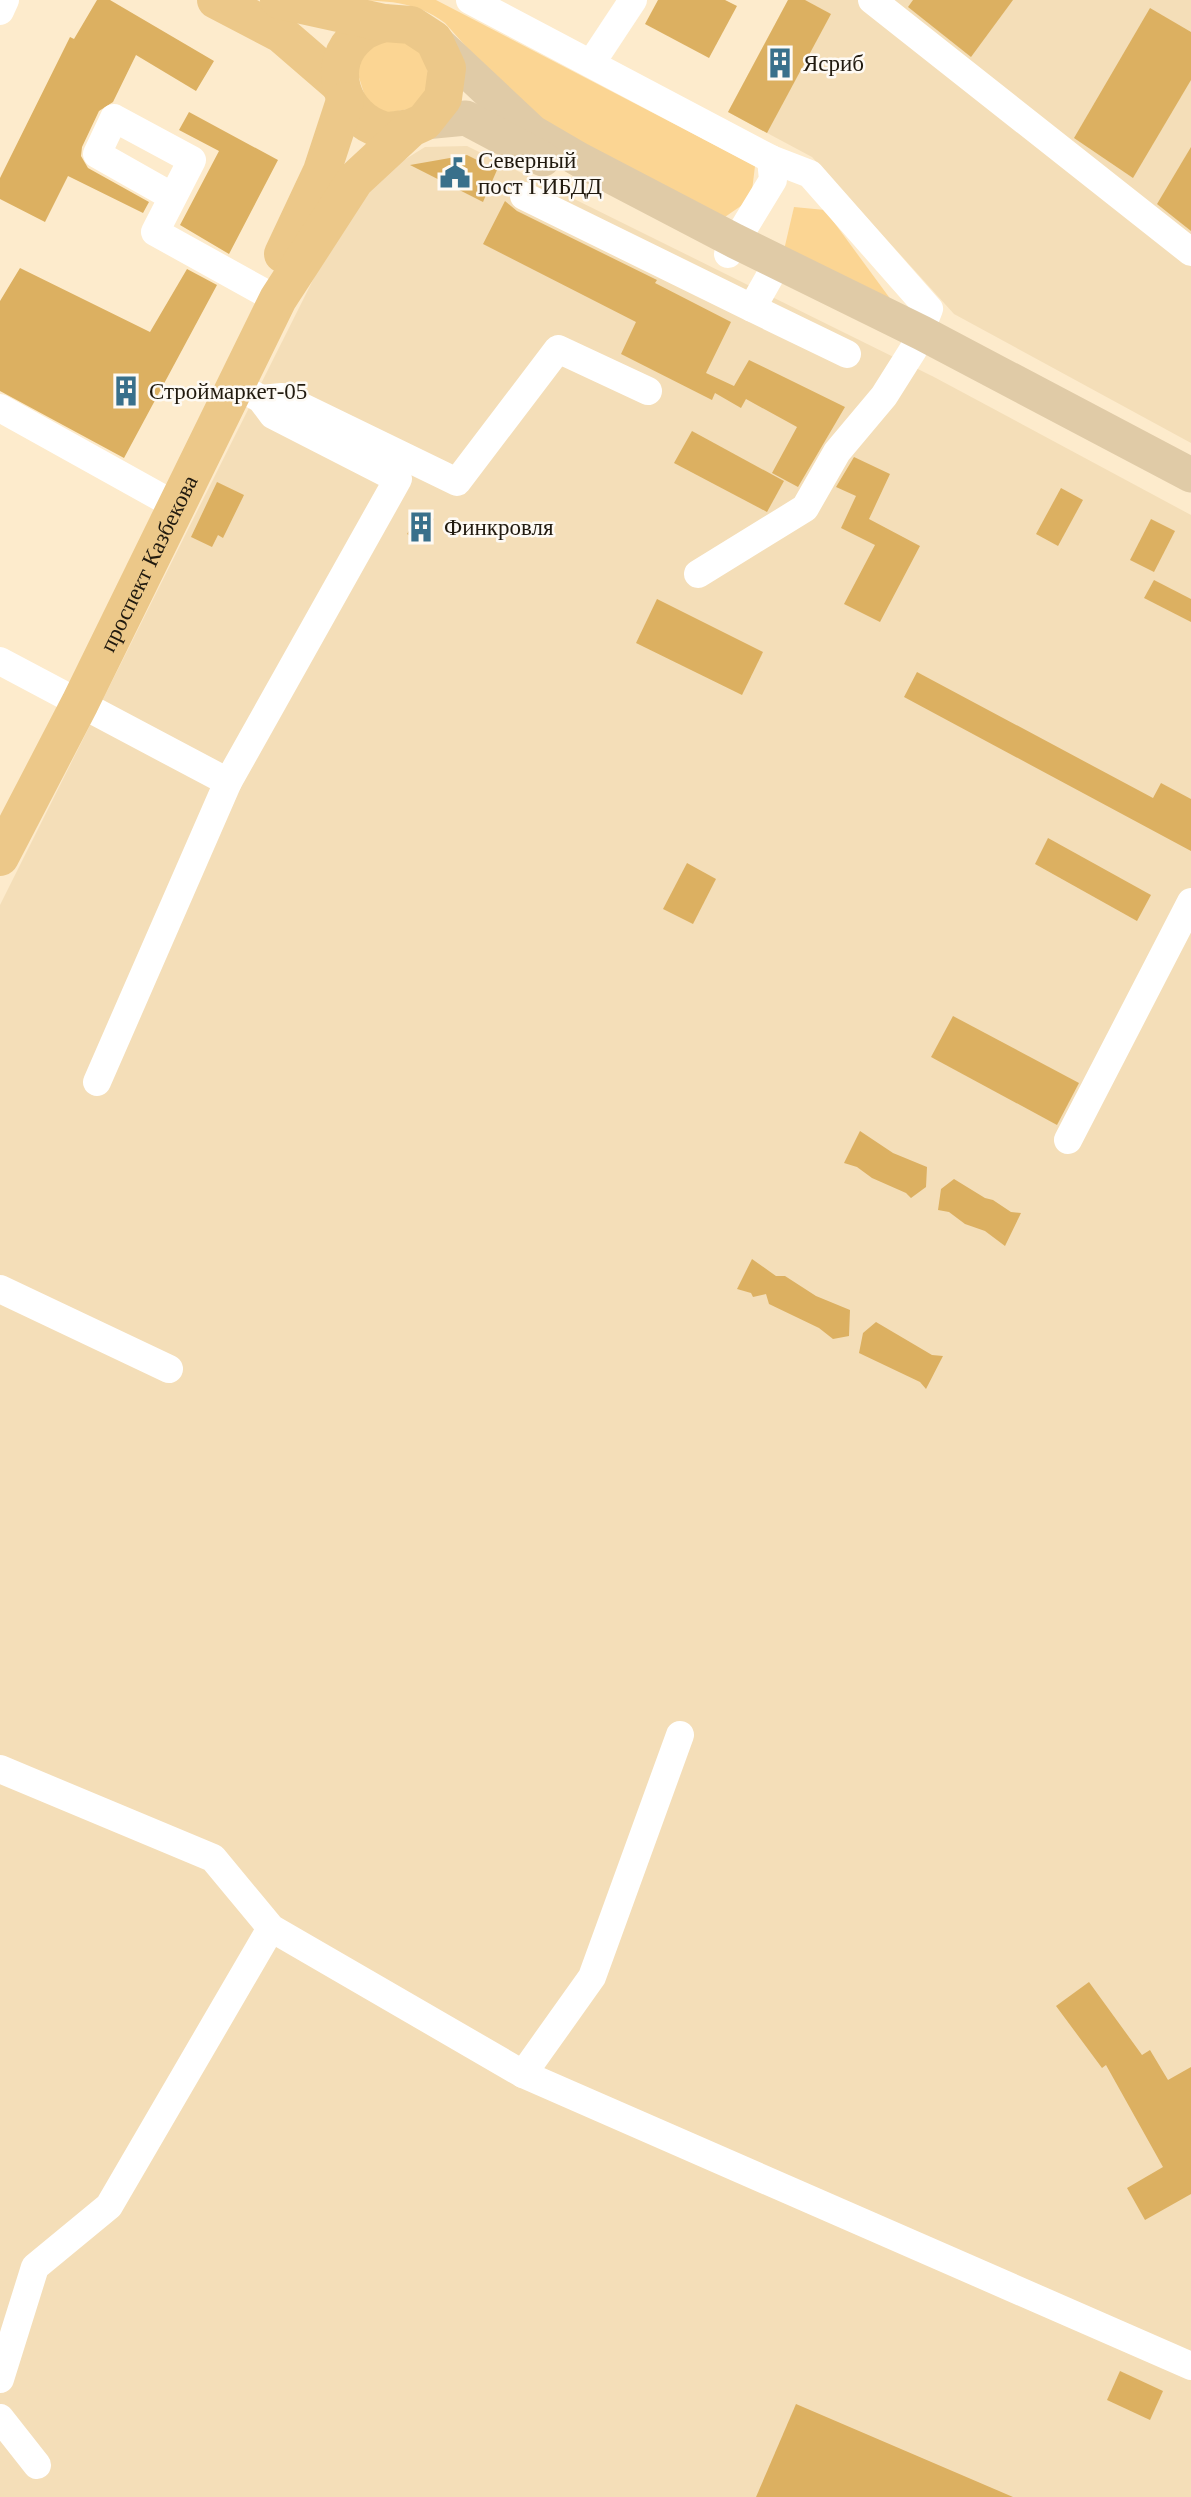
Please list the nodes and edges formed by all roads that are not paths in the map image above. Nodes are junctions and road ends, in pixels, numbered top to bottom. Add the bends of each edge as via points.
1 (5, 0) edge
2 (216, 0) edge
3 (279, 0) edge
4 (470, 0) edge
5 (633, 0) edge
6 (872, 0) edge
7 (0, 11) edge
8 (384, 23) junction
9 (434, 40) junction
10 (592, 62) junction
11 (342, 93) junction
12 (417, 125) junction
13 (771, 159) junction
14 (524, 196) dead end
15 (173, 197) dead end
16 (731, 248) junction
17 (1191, 252) edge
18 (774, 269) junction
19 (279, 276) junction
20 (752, 308) junction
21 (918, 342) junction
22 (847, 354) dead end
23 (648, 391) dead end
24 (248, 392) junction
25 (0, 408) edge
26 (1188, 486) edge
27 (160, 497) junction
28 (698, 573) dead end
29 (0, 661) edge
30 (71, 699) junction
31 (228, 782) junction
32 (0, 814) edge
33 (0, 857) edge
34 (1191, 902) edge
35 (97, 1082) dead end
36 (1068, 1140) dead end
37 (0, 1289) edge
38 (169, 1369) dead end
39 (680, 1735) dead end
40 (0, 1769) edge
41 (271, 1928) junction
42 (523, 2074) junction
43 (1191, 2366) edge
44 (0, 2379) edge
45 (0, 2418) edge
46 (37, 2465) dead end

1 - 7 lane
2 - 11 highway via 281,34
3 - 8 highway
4 - 10 lane
5 - 10 lane
6 - 17 lane
8 - 9 highway via 411,25
8 - 11 highway via 358,35 342,57
9 - 12 highway via 447,68 443,98
9 - 16 main road via 532,132
10 - 13 lane
11 - 12 highway via 361,120 385,130
11 - 19 highway via 321,171
12 - 16 main road via 466,118
12 - 19 highway via 355,180
13 - 16 lane via 773,180
13 - 21 lane via 810,174 929,309
14 - 20 lane
15 - 19 lane via 155,232
16 - 18 main road
18 - 20 lane
18 - 21 main road
19 - 24 highway, проспект Казбекова
19 - 27 highway, проспект Казбекова
20 - 22 lane
21 - 26 main road
21 - 28 lane via 884,396 837,452 805,508
23 - 24 lane via 558,349 457,482 282,397
24 - 30 highway, проспект Казбекова
24 - 31 lane via 273,415 398,479
25 - 27 lane
27 - 30 highway, проспект Казбекова
29 - 30 lane
30 - 31 lane
30 - 32 highway, проспект Казбекова
30 - 33 highway, проспект Казбекова
31 - 35 lane
34 - 36 lane
37 - 38 lane
39 - 42 lane via 592,1978
40 - 41 lane via 213,1858
41 - 42 lane
41 - 44 lane via 109,2206 35,2267
42 - 43 lane
45 - 46 lane

